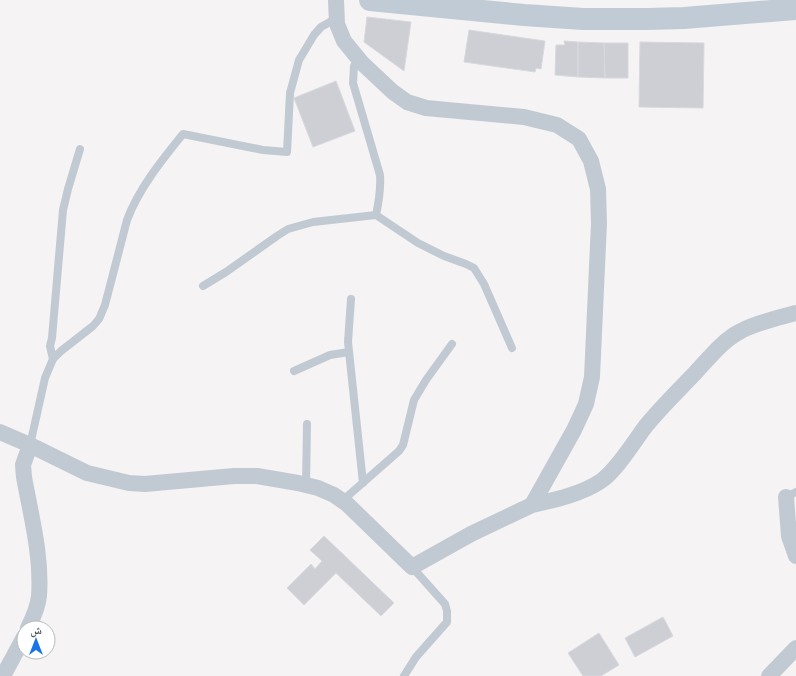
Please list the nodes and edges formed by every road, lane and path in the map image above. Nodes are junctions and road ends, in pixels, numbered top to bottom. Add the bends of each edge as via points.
1 (336, 0) edge
2 (370, 0) edge
3 (796, 9) edge
4 (337, 18) junction
5 (362, 63) junction
6 (80, 149) dead end
7 (376, 215) junction
8 (203, 286) dead end
9 (351, 299) dead end
10 (796, 313) edge
11 (452, 344) dead end
12 (512, 348) dead end
13 (349, 352) junction
14 (53, 359) junction
15 (294, 371) dead end
16 (307, 424) dead end
17 (0, 432) edge
18 (30, 445) junction
19 (363, 483) junction
20 (306, 485) junction
21 (791, 495) edge
22 (342, 501) junction
23 (532, 505) junction
24 (796, 556) edge
25 (412, 567) junction
26 (32, 620) edge
27 (796, 648) edge
28 (16, 651) edge
29 (2, 676) edge
30 (404, 676) edge
31 (769, 676) edge

1 - 4 street
2 - 3 main road via 590,20 684,18
4 - 5 street via 344,41
4 - 14 lane via 321,27 299,60 288,106 287,152 263,150 183,134 155,168 130,212 99,319
5 - 7 lane via 354,66 353,83 380,175
5 - 23 street via 393,92 408,102 426,108 524,117 557,125 579,139 591,160 598,189 599,223 592,377 586,404 574,430
6 - 14 lane via 62,210 50,346
7 - 8 lane via 313,222 288,230
7 - 12 lane via 418,243 474,268 484,284
9 - 13 lane
10 - 23 street via 741,331 716,350 654,415 612,471 601,481 566,497
11 - 19 lane via 414,400 404,445
13 - 15 lane via 330,355
13 - 19 lane
14 - 18 lane via 45,378
16 - 20 lane
17 - 18 street
18 - 20 street via 87,473 129,483 257,476
18 - 26 street via 23,465 39,561 39,597
19 - 22 lane
20 - 22 street via 334,495
21 - 24 street via 789,536
22 - 25 street
23 - 25 street via 471,534
25 - 30 lane via 445,604 447,622 416,657
27 - 31 street
28 - 29 street

